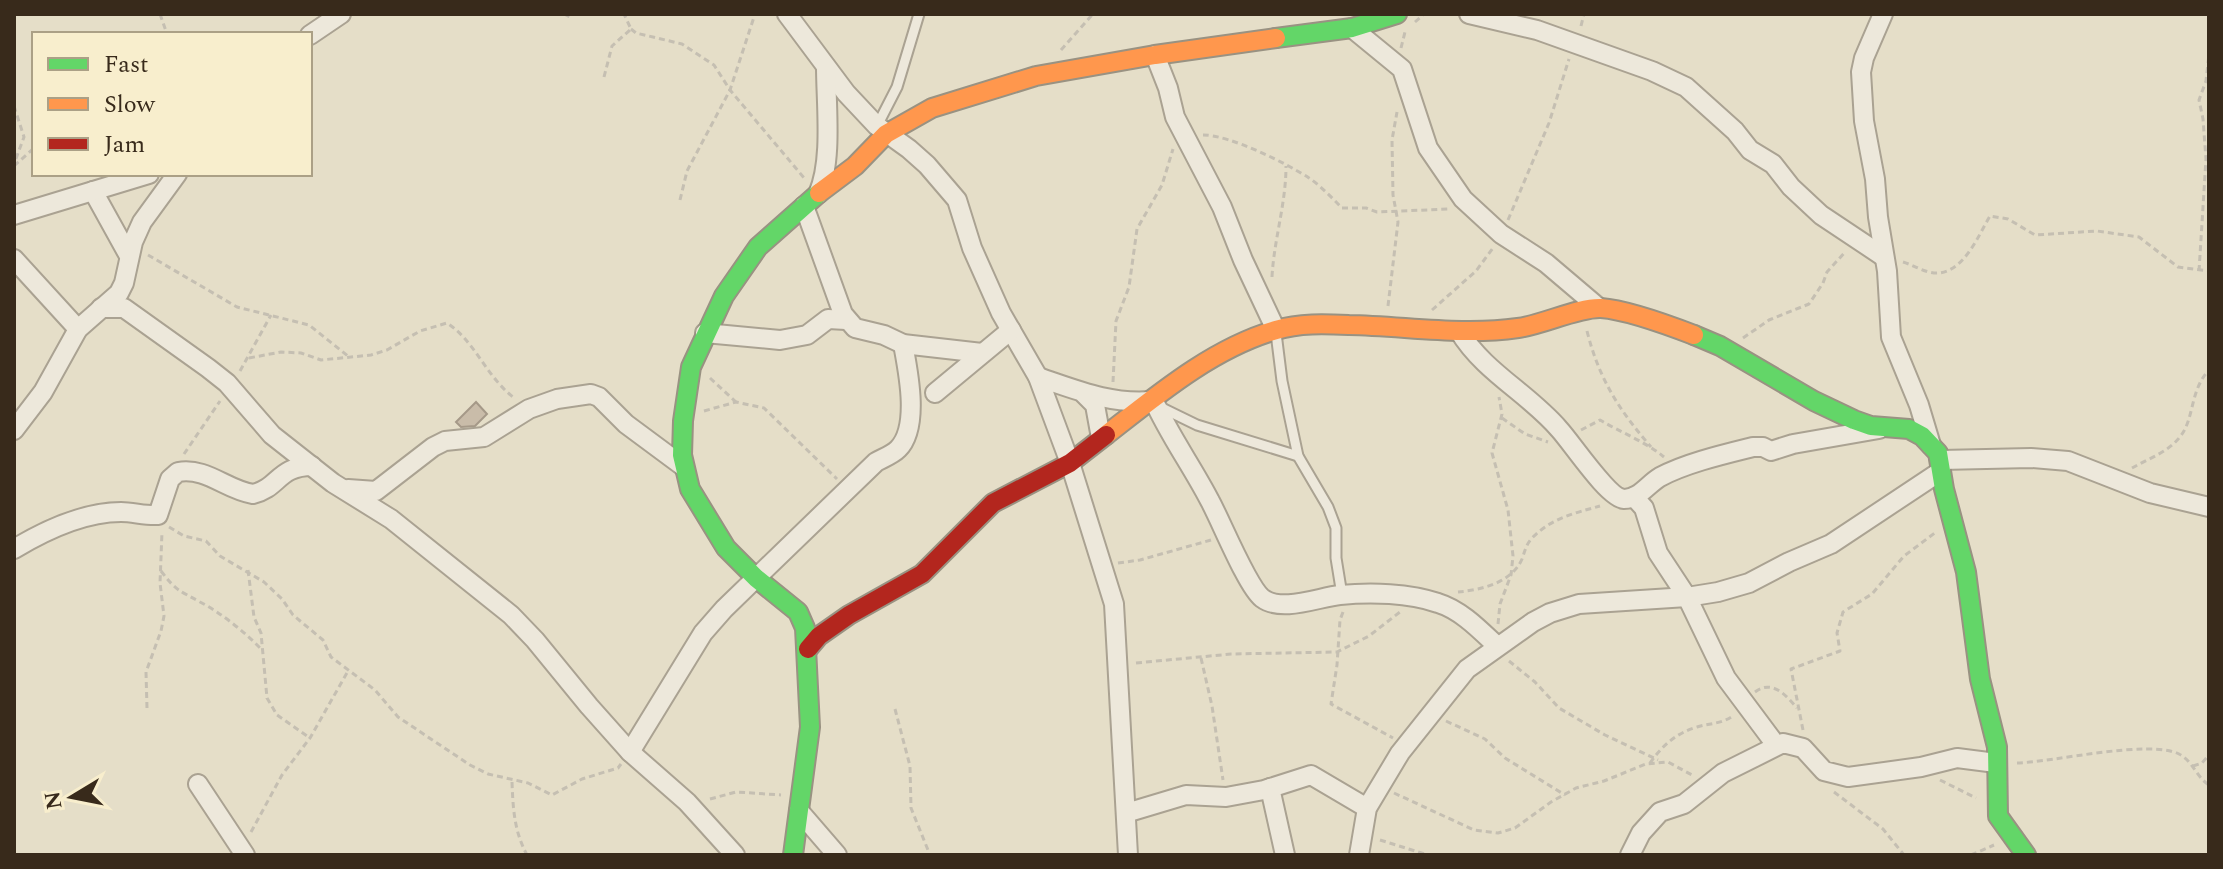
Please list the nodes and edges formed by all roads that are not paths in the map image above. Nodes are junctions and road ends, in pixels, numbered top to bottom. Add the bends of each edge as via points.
1 (341, 14) edge
2 (919, 14) edge
3 (1883, 14) edge
4 (1475, 15) edge
5 (795, 18) edge
6 (1400, 18) edge
7 (1352, 28) junction
8 (312, 34) edge
9 (1155, 55) junction
10 (826, 67) junction
11 (882, 130) junction
12 (142, 176) edge
13 (176, 176) edge
14 (93, 191) junction
15 (813, 198) junction
16 (14, 215) edge
17 (131, 249) junction
18 (1884, 254) junction
19 (14, 259) edge
20 (101, 308) junction
21 (1590, 310) junction
22 (846, 320) junction
23 (1272, 321) junction
24 (78, 329) junction
25 (1011, 330) junction
26 (1459, 331) junction
27 (705, 333) junction
28 (903, 344) junction
29 (982, 353) junction
30 (1038, 377) junction
31 (935, 393) dead end
32 (1084, 394) junction
33 (1153, 402) junction
34 (1885, 428) junction
35 (14, 430) edge
36 (1101, 438) junction
37 (1298, 456) junction
38 (1938, 458) junction
39 (1070, 463) junction
40 (312, 466) junction
41 (684, 467) junction
42 (343, 489) junction
43 (1630, 498) junction
44 (2209, 507) edge
45 (14, 549) edge
46 (756, 578) junction
47 (1344, 595) junction
48 (1687, 597) junction
49 (1496, 647) junction
50 (808, 649) junction
51 (1776, 745) junction
52 (630, 752) junction
53 (1996, 763) junction
54 (198, 784) dead end
55 (1270, 788) junction
56 (800, 803) junction
57 (1367, 808) junction
58 (1126, 813) junction
59 (244, 853) edge
60 (735, 855) edge
61 (793, 855) edge
62 (837, 855) edge
63 (1128, 855) edge
64 (1285, 855) edge
65 (1359, 855) edge
66 (1630, 855) edge
67 (2026, 855) edge

1 - 8 street
2 - 11 lane
3 - 18 street via 1864,58 1861,87
4 - 18 street via 1537,30 1686,87 1821,215
5 - 10 street
6 - 7 street
7 - 9 street
7 - 21 street via 1398,64 1428,148 1449,181 1501,234 1546,263
9 - 11 street via 988,89
9 - 23 street via 1180,126
10 - 11 street
10 - 15 street via 825,156 822,184
11 - 15 street via 855,166
11 - 25 street via 909,149 957,200 972,248
12 - 14 street
13 - 17 street via 142,222
14 - 16 street
14 - 17 street
15 - 22 street
15 - 27 street via 758,247
17 - 20 street via 119,293
18 - 38 street via 1891,337
19 - 24 street
20 - 24 street
20 - 40 street via 124,308 231,387 272,435
21 - 26 street via 1519,328
21 - 34 street via 1667,324 1722,347 1814,401
22 - 27 street via 828,319 807,335 780,340
22 - 28 street
23 - 26 street
23 - 33 street
23 - 37 lane
24 - 35 street via 43,392
25 - 29 street
25 - 30 street
26 - 43 street via 1483,362 1547,416 1606,489
27 - 41 street via 693,362 683,421
28 - 29 street
28 - 46 street via 912,392 900,448 876,462
29 - 31 street
30 - 32 street
30 - 39 street
32 - 33 street
32 - 36 street via 1095,405
33 - 36 street
33 - 37 lane via 1197,425
33 - 47 street via 1259,595 1273,603
34 - 38 street via 1909,429
34 - 43 street via 1771,451 1753,447 1661,477
36 - 39 street
37 - 47 lane via 1334,519
38 - 44 street via 2068,461 2150,493
38 - 48 street via 1831,544 1749,583
38 - 53 street via 1966,572
39 - 50 street via 993,503 922,574 849,615
39 - 58 street via 1114,604
40 - 42 street
40 - 45 street via 289,469 253,494 195,471 178,472 158,515 104,514 39,534
41 - 42 street via 591,394 529,409 492,433 445,441 376,491
41 - 46 street via 709,522
42 - 52 street via 391,519 511,615
43 - 48 street via 1647,514 1658,553
46 - 50 street via 798,612
46 - 52 street via 703,633
47 - 49 street via 1439,603
48 - 49 street via 1579,604 1550,613
48 - 51 street via 1726,678
49 - 57 street via 1467,669 1407,745
50 - 56 street via 810,727
51 - 53 street via 1803,748 1824,771 1848,777 1957,758
51 - 66 street via 1711,781 1684,804 1660,812
52 - 60 street via 692,807
53 - 67 street via 1997,812
54 - 59 street
55 - 57 street via 1311,775
55 - 58 street via 1226,797 1186,795
55 - 64 street
56 - 61 street
56 - 62 street
57 - 65 street
58 - 63 street

